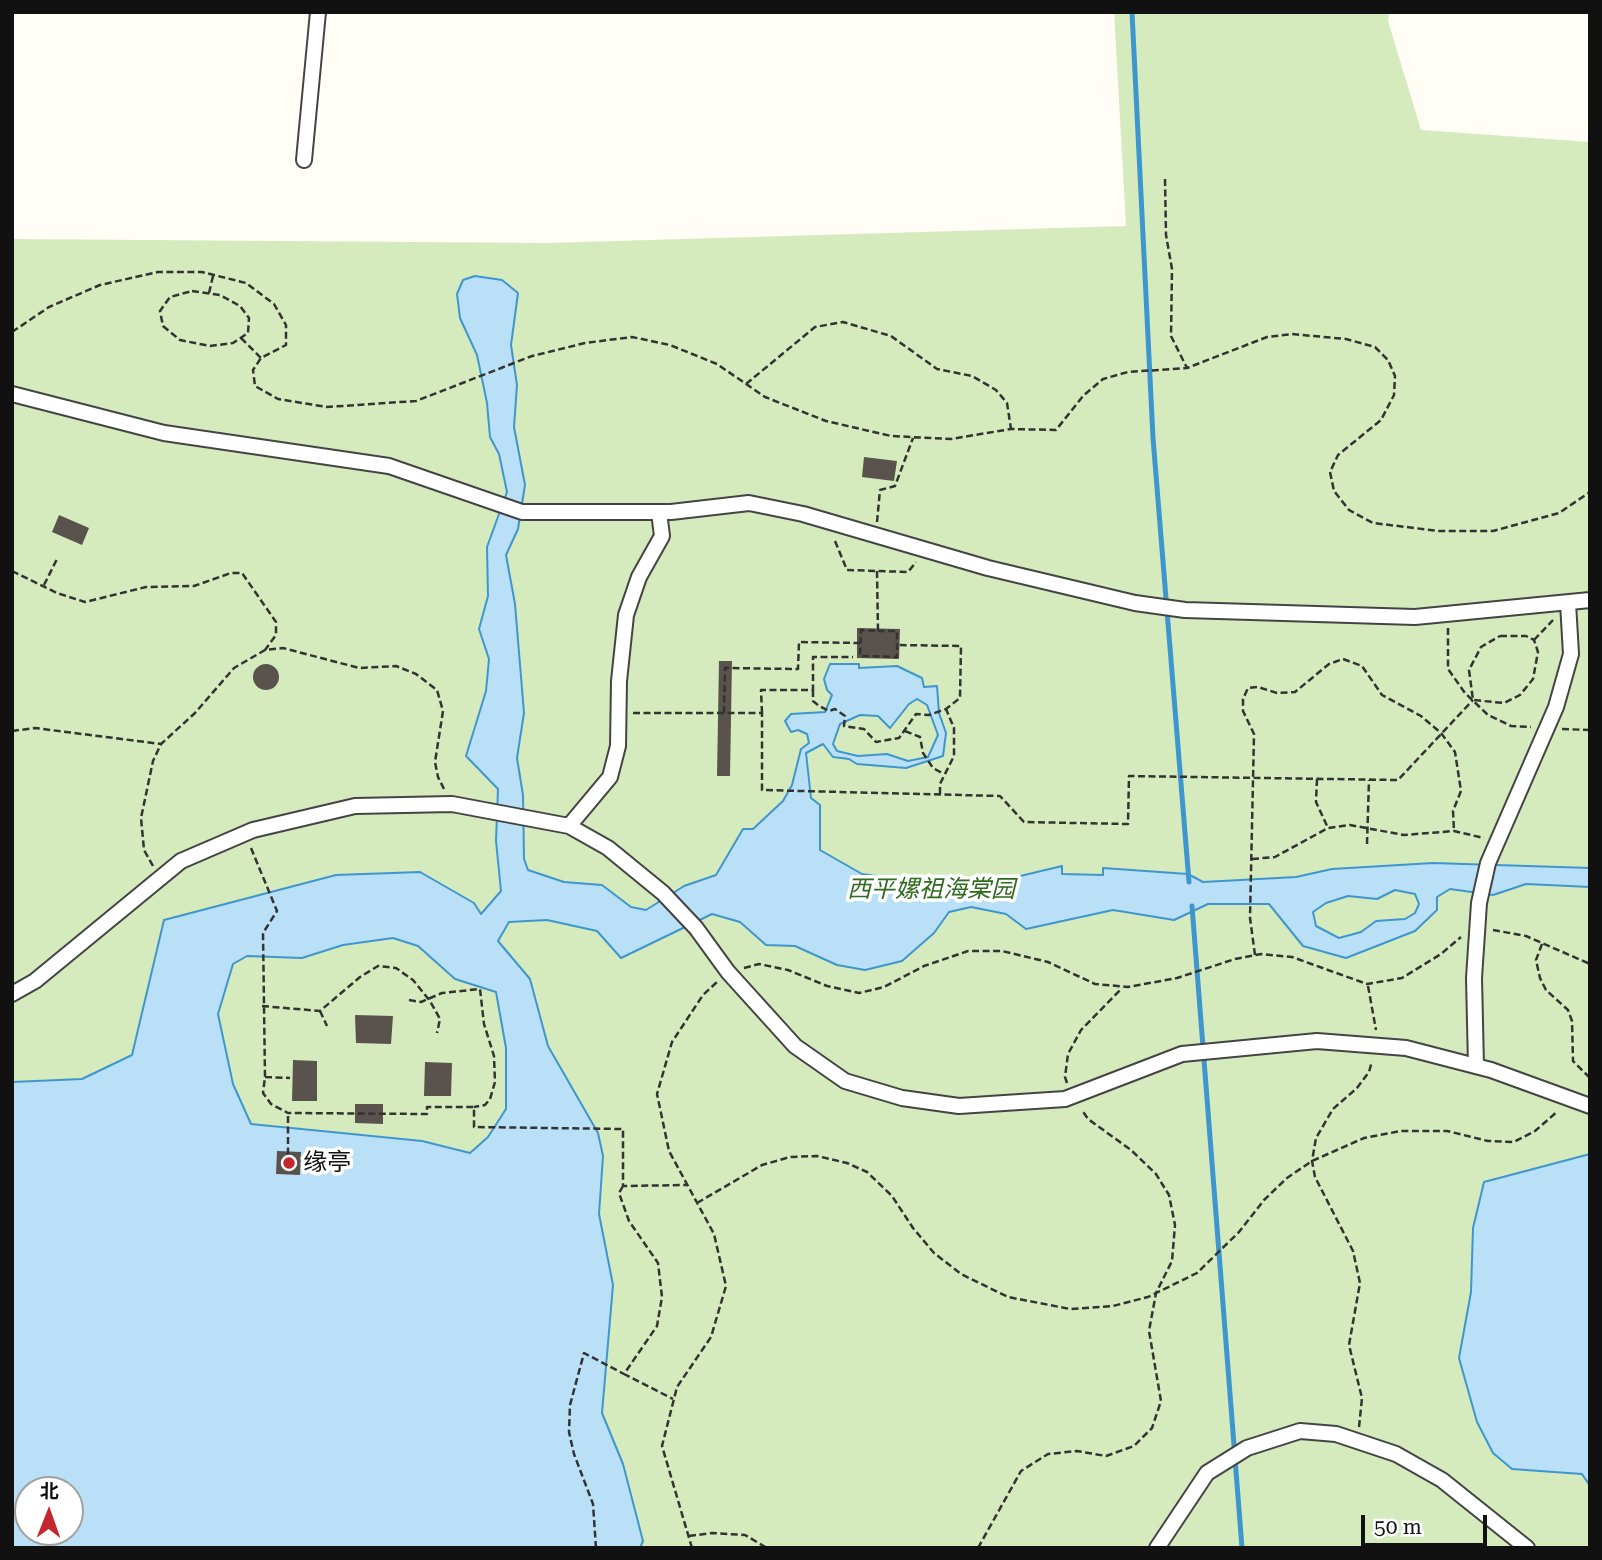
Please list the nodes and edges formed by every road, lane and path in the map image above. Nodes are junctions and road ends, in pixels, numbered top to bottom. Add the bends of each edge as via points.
1 (318, 12) edge
2 (304, 160) dead end
3 (1165, 179) dead end
4 (214, 275) junction
5 (209, 293) junction
6 (12, 332) edge
7 (242, 338) junction
8 (261, 358) junction
9 (1187, 368) junction
10 (746, 384) junction
11 (12, 394) edge
12 (1012, 429) junction
13 (914, 437) junction
14 (1590, 492) edge
15 (659, 512) junction
16 (828, 521) junction
17 (876, 535) junction
18 (928, 550) junction
19 (57, 559) dead end
20 (12, 571) edge
21 (877, 571) junction
22 (44, 585) junction
23 (1590, 600) edge
24 (1568, 603) junction
25 (1448, 614) junction
26 (878, 631) junction
27 (1534, 640) junction
28 (860, 643) junction
29 (897, 645) junction
30 (265, 650) junction
31 (853, 657) dead end
32 (813, 690) junction
33 (1473, 700) junction
34 (946, 709) junction
35 (724, 713) junction
36 (762, 713) junction
37 (619, 714) junction
38 (1547, 728) junction
39 (1590, 730) edge
40 (12, 731) edge
41 (905, 731) junction
42 (1441, 733) junction
43 (161, 744) junction
44 (944, 774) junction
45 (1255, 777) junction
46 (1317, 779) junction
47 (1369, 780) junction
48 (940, 794) junction
49 (452, 804) junction
50 (569, 826) junction
51 (1367, 827) junction
52 (1328, 828) junction
53 (1454, 831) junction
54 (245, 834) junction
55 (1497, 843) junction
56 (1367, 844) dead end
57 (1252, 859) junction
58 (160, 878) junction
59 (1478, 927) junction
60 (1542, 944) junction
61 (1255, 955) junction
62 (1590, 964) edge
63 (728, 972) junction
64 (1367, 984) junction
65 (1122, 987) junction
66 (12, 994) edge
67 (427, 998) junction
68 (409, 1000) dead end
69 (262, 1006) junction
70 (320, 1010) junction
71 (327, 1026) dead end
72 (437, 1033) dead end
73 (1376, 1045) junction
74 (1476, 1066) junction
75 (265, 1077) junction
76 (290, 1078) dead end
77 (1590, 1078) edge
78 (1072, 1096) junction
79 (1571, 1099) junction
80 (1590, 1106) edge
81 (474, 1107) junction
82 (288, 1113) junction
83 (1312, 1161) junction
84 (288, 1165) dead end
85 (687, 1185) junction
86 (623, 1186) junction
87 (697, 1203) junction
88 (1156, 1293) junction
89 (624, 1374) junction
90 (674, 1399) junction
91 (1355, 1440) junction
92 (689, 1535) junction
93 (596, 1548) edge
94 (692, 1548) edge
95 (767, 1548) edge
96 (978, 1548) edge
97 (1157, 1548) edge
98 (1527, 1548) edge

1 - 2 street
3 - 9 path via 1172,269 1171,336
4 - 5 path
4 - 6 path via 158,272 100,285 49,307
4 - 8 path via 246,283 274,304 286,325 286,345
5 - 7 path via 240,306 249,318 248,333
5 - 7 path via 192,291 170,298 160,311 163,326 180,340 210,346
7 - 8 path
8 - 10 path via 253,370 255,386 278,399 327,407 416,401 520,360 585,343 632,337 717,363
9 - 12 path via 1128,372 1103,379 1056,430
9 - 14 path via 1267,337 1292,334 1375,347 1395,376 1394,395 1381,420 1338,455 1330,472 1334,491 1349,510 1373,523 1438,531 1493,531 1559,513
10 - 12 path via 815,327 843,322 891,336 937,369 971,376 996,390 1007,402
10 - 13 path via 765,397 826,421
11 - 15 street via 164,433 389,466 522,512
12 - 13 path via 951,439
13 - 17 path via 895,486 880,490
15 - 16 street via 750,503
15 - 37 street via 662,536 639,577 626,615
16 - 17 street
16 - 21 path via 847,570
17 - 18 street
18 - 21 path via 908,572
18 - 25 street via 1135,603 1185,610 1401,617
19 - 22 path
20 - 22 path
21 - 26 path
22 - 30 path via 85,602 146,587 194,586 242,573 276,622 276,635
23 - 24 street
24 - 25 street
24 - 27 path
24 - 38 street via 1571,654
25 - 33 path via 1448,669
26 - 28 path via 860,630
26 - 29 path via 897,631
27 - 33 path via 1538,652 1533,678 1520,695 1504,703
27 - 33 path via 1500,636 1481,647 1469,670
28 - 29 path via 860,656 897,657
28 - 35 path via 799,642 798,669 725,668
29 - 34 path via 961,646 960,698
30 - 43 path via 234,668
30 - 49 path via 283,648 359,668 396,666 437,690 443,710 435,762
31 - 32 path via 813,657
32 - 36 path via 761,690
32 - 41 path via 813,701 824,710 835,709 845,716 844,726 864,729 876,742 899,738
33 - 38 path via 1488,715 1511,726
33 - 42 path
34 - 41 path via 916,714
34 - 44 path via 954,728 954,756
35 - 36 path
35 - 37 path
36 - 48 path via 762,790
37 - 50 street via 618,746 610,777
38 - 39 path
38 - 55 street
40 - 43 path via 35,728
41 - 44 path via 920,737 923,753 933,768
42 - 45 path via 1382,695 1362,666 1343,659 1329,664 1295,692 1248,688 1243,711 1254,734
42 - 47 path via 1398,780
42 - 53 path via 1455,752 1460,776
43 - 58 path via 141,818 144,850
44 - 48 path
45 - 46 path
45 - 48 path via 1129,776 1128,824 1024,822 1000,796
45 - 57 path
46 - 47 path
46 - 52 path via 1316,802
47 - 51 path
49 - 50 street
49 - 54 street via 355,806
50 - 63 street via 608,848 663,893
51 - 52 path
51 - 53 path via 1404,835
51 - 56 path
52 - 57 path via 1275,857
53 - 55 path
54 - 58 street via 181,861
54 - 69 path via 277,911 263,933
55 - 59 street via 1488,863
57 - 61 path via 1250,910
58 - 66 street via 35,981
59 - 60 path via 1526,936
59 - 64 path via 1402,978
59 - 74 street
60 - 62 path
60 - 77 path via 1536,960 1540,978 1568,1010 1573,1061
61 - 64 path via 1292,957
61 - 65 path via 1177,978
63 - 65 path via 759,964 859,993 968,951 1002,951 1048,962 1095,984
63 - 78 street via 795,1046 845,1081 902,1098 960,1106
63 - 85 path via 703,995 672,1042 657,1094 669,1151
64 - 73 path via 1376,1015
65 - 78 path via 1081,1030 1068,1054 1065,1077
67 - 68 path
67 - 70 path via 396,968 378,966
67 - 72 path via 440,1019
67 - 81 path via 480,989 495,1082 491,1099
69 - 70 path
69 - 75 path
70 - 71 path
73 - 74 street
73 - 78 street via 1317,1041 1223,1047 1182,1054
73 - 83 path via 1369,1072 1333,1109 1316,1138
74 - 79 street
75 - 76 path
75 - 82 path via 263,1093 271,1104
78 - 88 path via 1088,1119 1156,1174 1169,1195 1175,1225 1172,1261
79 - 80 street
79 - 83 path via 1535,1131 1514,1142 1488,1142 1447,1131 1401,1131 1364,1139
81 - 82 path via 427,1107 427,1114
81 - 86 path via 474,1126 623,1129
82 - 84 path
83 - 88 path via 1264,1200 1235,1237 1197,1273
83 - 91 path via 1315,1177 1353,1251 1360,1283 1349,1345 1362,1398
85 - 86 path
85 - 87 path
86 - 89 path via 619,1193 629,1221 658,1263 662,1297 657,1326
87 - 88 path via 762,1165 817,1156 867,1172 892,1196 934,1253 961,1274 1008,1297 1070,1309 1113,1306
87 - 90 path via 714,1234 726,1286 711,1336
88 - 96 path via 1149,1331 1161,1401 1152,1428 1134,1446 1106,1457 1077,1451 1048,1454 1021,1471
89 - 90 path
89 - 93 path via 584,1353 570,1405 569,1432 593,1504
90 - 92 path via 662,1447
91 - 97 street via 1300,1432 1222,1461 1206,1473
91 - 98 street via 1396,1454 1442,1480
92 - 94 path
92 - 95 path via 745,1535

